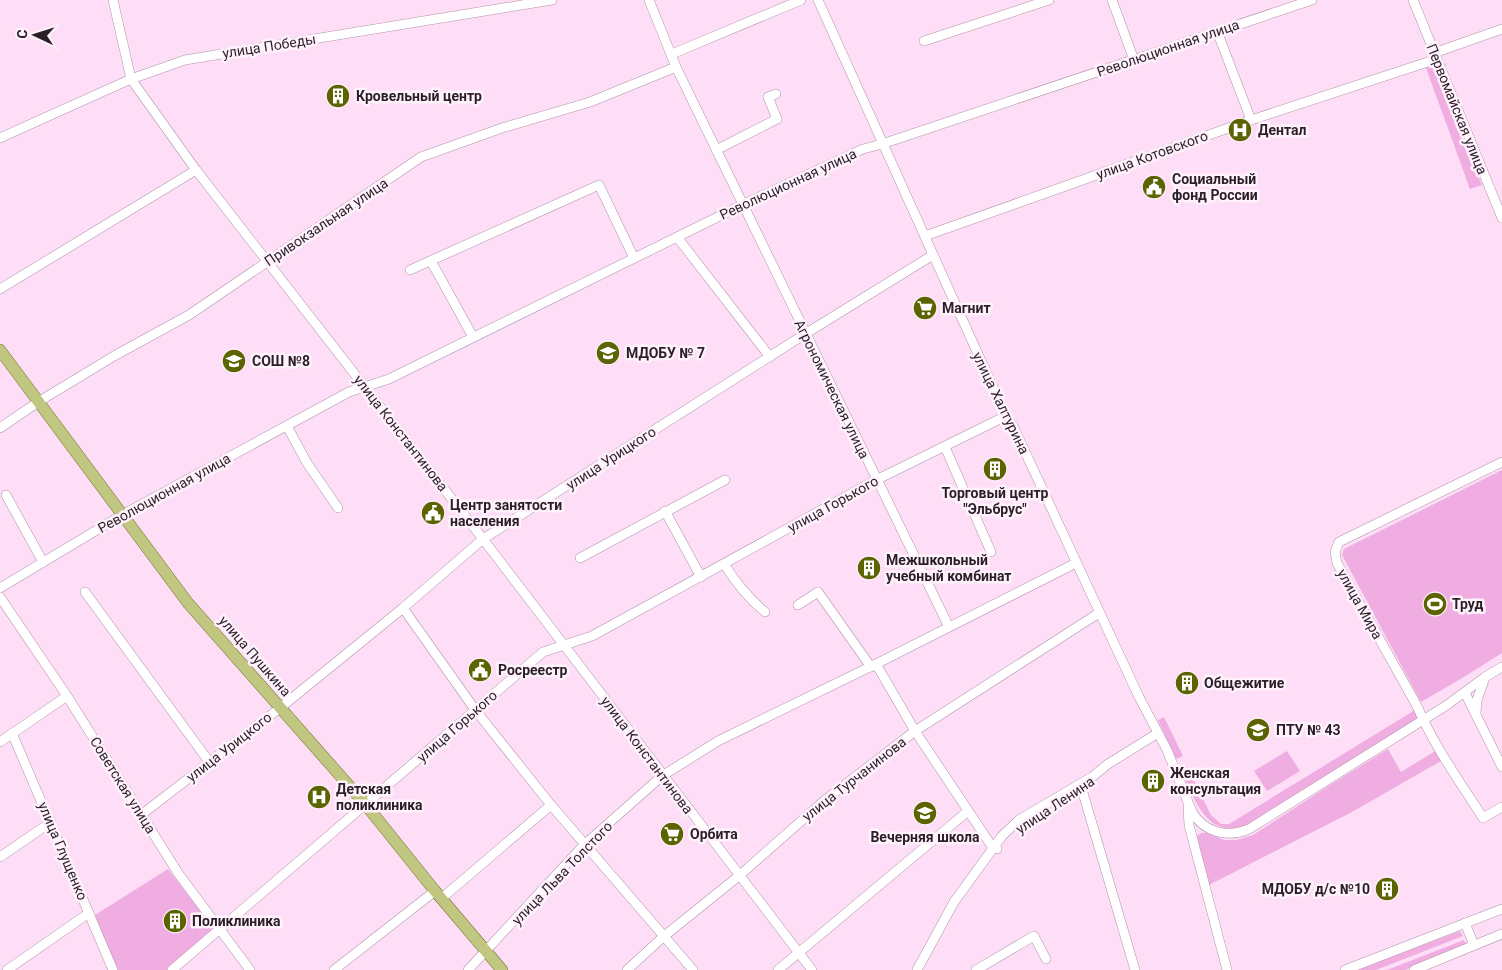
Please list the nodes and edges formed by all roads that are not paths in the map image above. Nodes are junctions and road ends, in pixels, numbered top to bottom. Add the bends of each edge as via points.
1 (113, 0) edge
2 (552, 0) edge
3 (649, 0) edge
4 (800, 0) edge
5 (818, 0) edge
6 (1048, 0) edge
7 (1112, 0) edge
8 (1312, 0) edge
9 (1413, 0) edge
10 (1502, 29) edge
11 (1216, 31) junction
12 (924, 41) dead end
13 (672, 54) junction
14 (1436, 56) junction
15 (1134, 60) junction
16 (676, 67) junction
17 (130, 78) junction
18 (776, 94) dead end
19 (1250, 120) junction
20 (0, 138) edge
21 (882, 144) junction
22 (716, 150) junction
23 (196, 170) junction
24 (742, 205) junction
25 (1502, 218) edge
26 (925, 236) junction
27 (677, 237) junction
28 (933, 255) junction
29 (634, 258) junction
30 (431, 261) junction
31 (266, 262) junction
32 (410, 270) dead end
33 (0, 288) edge
34 (805, 334) junction
35 (473, 337) junction
36 (0, 350) edge
37 (770, 357) junction
38 (365, 387) junction
39 (38, 402) junction
40 (1006, 416) junction
41 (287, 426) junction
42 (0, 428) edge
43 (945, 447) junction
44 (1502, 462) edge
45 (725, 480) dead end
46 (876, 480) junction
47 (6, 496) dead end
48 (338, 508) dead end
49 (665, 511) junction
50 (122, 515) junction
51 (483, 540) junction
52 (991, 552) dead end
53 (580, 558) dead end
54 (43, 562) junction
55 (1076, 563) junction
56 (724, 564) junction
57 (701, 577) junction
58 (0, 588) edge
59 (85, 592) dead end
60 (0, 598) edge
61 (798, 604) dead end
62 (402, 608) junction
63 (765, 612) dead end
64 (1099, 613) junction
65 (949, 627) junction
66 (565, 646) junction
67 (874, 666) junction
68 (1502, 667) edge
69 (1485, 677) junction
70 (1465, 694) junction
71 (66, 696) junction
72 (1447, 705) junction
73 (280, 708) junction
74 (476, 711) junction
75 (1476, 713) junction
76 (1423, 719) junction
77 (915, 731) junction
78 (12, 733) junction
79 (1159, 736) junction
80 (0, 742) edge
81 (210, 762) junction
82 (1502, 767) edge
83 (662, 776) junction
84 (1081, 786) junction
85 (1188, 803) junction
86 (366, 805) junction
87 (551, 805) junction
88 (1502, 807) edge
89 (968, 811) junction
90 (141, 814) junction
91 (50, 822) junction
92 (584, 845) junction
93 (995, 848) junction
94 (0, 856) edge
95 (740, 875) junction
96 (438, 895) junction
97 (1502, 909) edge
98 (89, 913) junction
99 (1465, 923) junction
100 (219, 929) junction
101 (1502, 934) edge
102 (663, 937) junction
103 (1474, 945) junction
104 (487, 951) junction
105 (798, 952) junction
106 (1046, 958) dead end
107 (7, 970) edge
108 (113, 970) edge
109 (172, 970) edge
110 (250, 970) edge
111 (334, 970) edge
112 (468, 970) edge
113 (502, 970) edge
114 (627, 970) edge
115 (693, 970) edge
116 (778, 970) edge
117 (812, 970) edge
118 (917, 970) edge
119 (923, 970) edge
120 (976, 970) edge
121 (1135, 970) edge
122 (1227, 970) edge
123 (1346, 970) edge
124 (1414, 970) edge

1 - 17 street, улица Константинова
2 - 17 street, улица Победы via 185,60
3 - 13 street, Агрономическая улица
4 - 13 street
5 - 21 street, улица Халтурина
6 - 12 street
7 - 15 street
8 - 11 street, Революционная улица
9 - 14 street, Первомайская улица
10 - 14 street, улица Котовского
11 - 15 street, Революционная улица
11 - 19 street
13 - 16 street, Агрономическая улица
14 - 19 street, улица Котовского
14 - 25 street, Первомайская улица
15 - 21 street, Революционная улица
16 - 22 street, Агрономическая улица
16 - 31 street, Привокзальная улица via 590,102 502,128 421,157
17 - 20 street, улица Победы
17 - 23 street, улица Константинова
18 - 22 street via 768,97 777,119
19 - 26 street, улица Котовского
21 - 24 street, Революционная улица via 863,149
21 - 26 street, улица Халтурина
22 - 24 street, Агрономическая улица
23 - 31 street, улица Константинова
23 - 33 street
24 - 27 street, Революционная улица
24 - 34 street, Агрономическая улица
26 - 28 street, улица Халтурина
27 - 29 street, Революционная улица
27 - 37 street
28 - 34 street, улица Урицкого
28 - 40 street, улица Халтурина
29 - 30 street via 599,185
29 - 35 street, Революционная улица
30 - 32 street
30 - 35 street
31 - 38 street, улица Константинова
31 - 39 street, Привокзальная улица via 188,315
34 - 37 street, улица Урицкого
34 - 46 street, Агрономическая улица
35 - 38 street, Революционная улица via 389,379
36 - 39 main road, улица Пушкина
37 - 51 street, улица Урицкого
38 - 41 street, Революционная улица
38 - 51 street, улица Константинова
39 - 42 street, Привокзальная улица
39 - 50 main road, улица Пушкина
40 - 43 street, улица Горького
40 - 55 street, улица Халтурина
41 - 48 street via 307,463
41 - 50 street, Революционная улица
43 - 46 street, улица Горького
43 - 52 street
44 - 76 street, улица Мира via 1339,542 1335,552 1337,563
45 - 49 street
46 - 56 street, улица Горького
46 - 65 street, Агрономическая улица
47 - 54 street
49 - 53 street
49 - 57 street
50 - 54 street, Революционная улица
50 - 73 main road, улица Пушкина via 188,603
51 - 62 street, улица Урицкого
51 - 66 street, улица Константинова
54 - 58 street, Революционная улица
55 - 64 street, улица Халтурина
55 - 65 street, улица Льва Толстого
56 - 57 street, улица Горького
56 - 63 street via 738,586
57 - 66 street, улица Горького via 592,636
59 - 81 street
60 - 71 street, Советская улица
61 - 67 street via 818,592
62 - 73 street, улица Урицкого
62 - 74 street
64 - 77 street, улица Турчанинова
64 - 79 street, улица Халтурина
65 - 67 street, улица Льва Толстого
66 - 74 street, улица Горького via 544,652
66 - 83 street, улица Константинова
67 - 77 street
67 - 83 street, улица Льва Толстого via 718,741
68 - 69 street
69 - 70 street
69 - 75 street via 1478,694
70 - 72 street
70 - 75 street
71 - 78 street
71 - 90 street, Советская улица
72 - 75 street via 1460,704
72 - 76 street
73 - 81 street, улица Урицкого
73 - 86 main road, улица Пушкина
74 - 86 street, улица Горького
74 - 87 street
75 - 82 street
76 - 85 street, улица Халтурина via 1237,834 1208,828 1197,820
76 - 88 street, улица Мира via 1483,818
77 - 89 street
77 - 95 street, улица Турчанинова via 825,800
78 - 80 street
78 - 91 street, улица Глущенко
79 - 84 street, улица Ленина
79 - 85 street, улица Халтурина
79 - 93 street via 1019,820
81 - 90 street, улица Урицкого
83 - 92 street, улица Льва Толстого
83 - 95 street, улица Константинова
84 - 93 street, улица Ленина via 1019,825
84 - 121 street
85 - 122 street, улица Халтурина via 1189,825
86 - 96 main road, улица Пушкина
86 - 100 street, улица Горького
87 - 92 street
87 - 96 street
89 - 93 street
89 - 105 street
90 - 100 street, Советская улица
91 - 94 street
91 - 98 street, улица Глущенко
92 - 102 street
92 - 104 street, улица Льва Толстого
93 - 118 street via 954,902
93 - 119 street, улица Ленина via 954,909
95 - 102 street, улица Турчанинова
95 - 105 street, улица Константинова
96 - 104 main road, улица Пушкина
96 - 111 street
97 - 99 street
98 - 107 street
98 - 108 street, улица Глущенко
99 - 103 street
99 - 123 street
100 - 109 street, улица Горького
100 - 110 street, Советская улица
101 - 103 street
102 - 114 street, улица Турчанинова
102 - 115 street
103 - 124 street
104 - 112 street, улица Льва Толстого
104 - 113 main road, улица Пушкина
105 - 116 street
105 - 117 street, улица Константинова
106 - 120 street via 1034,936

